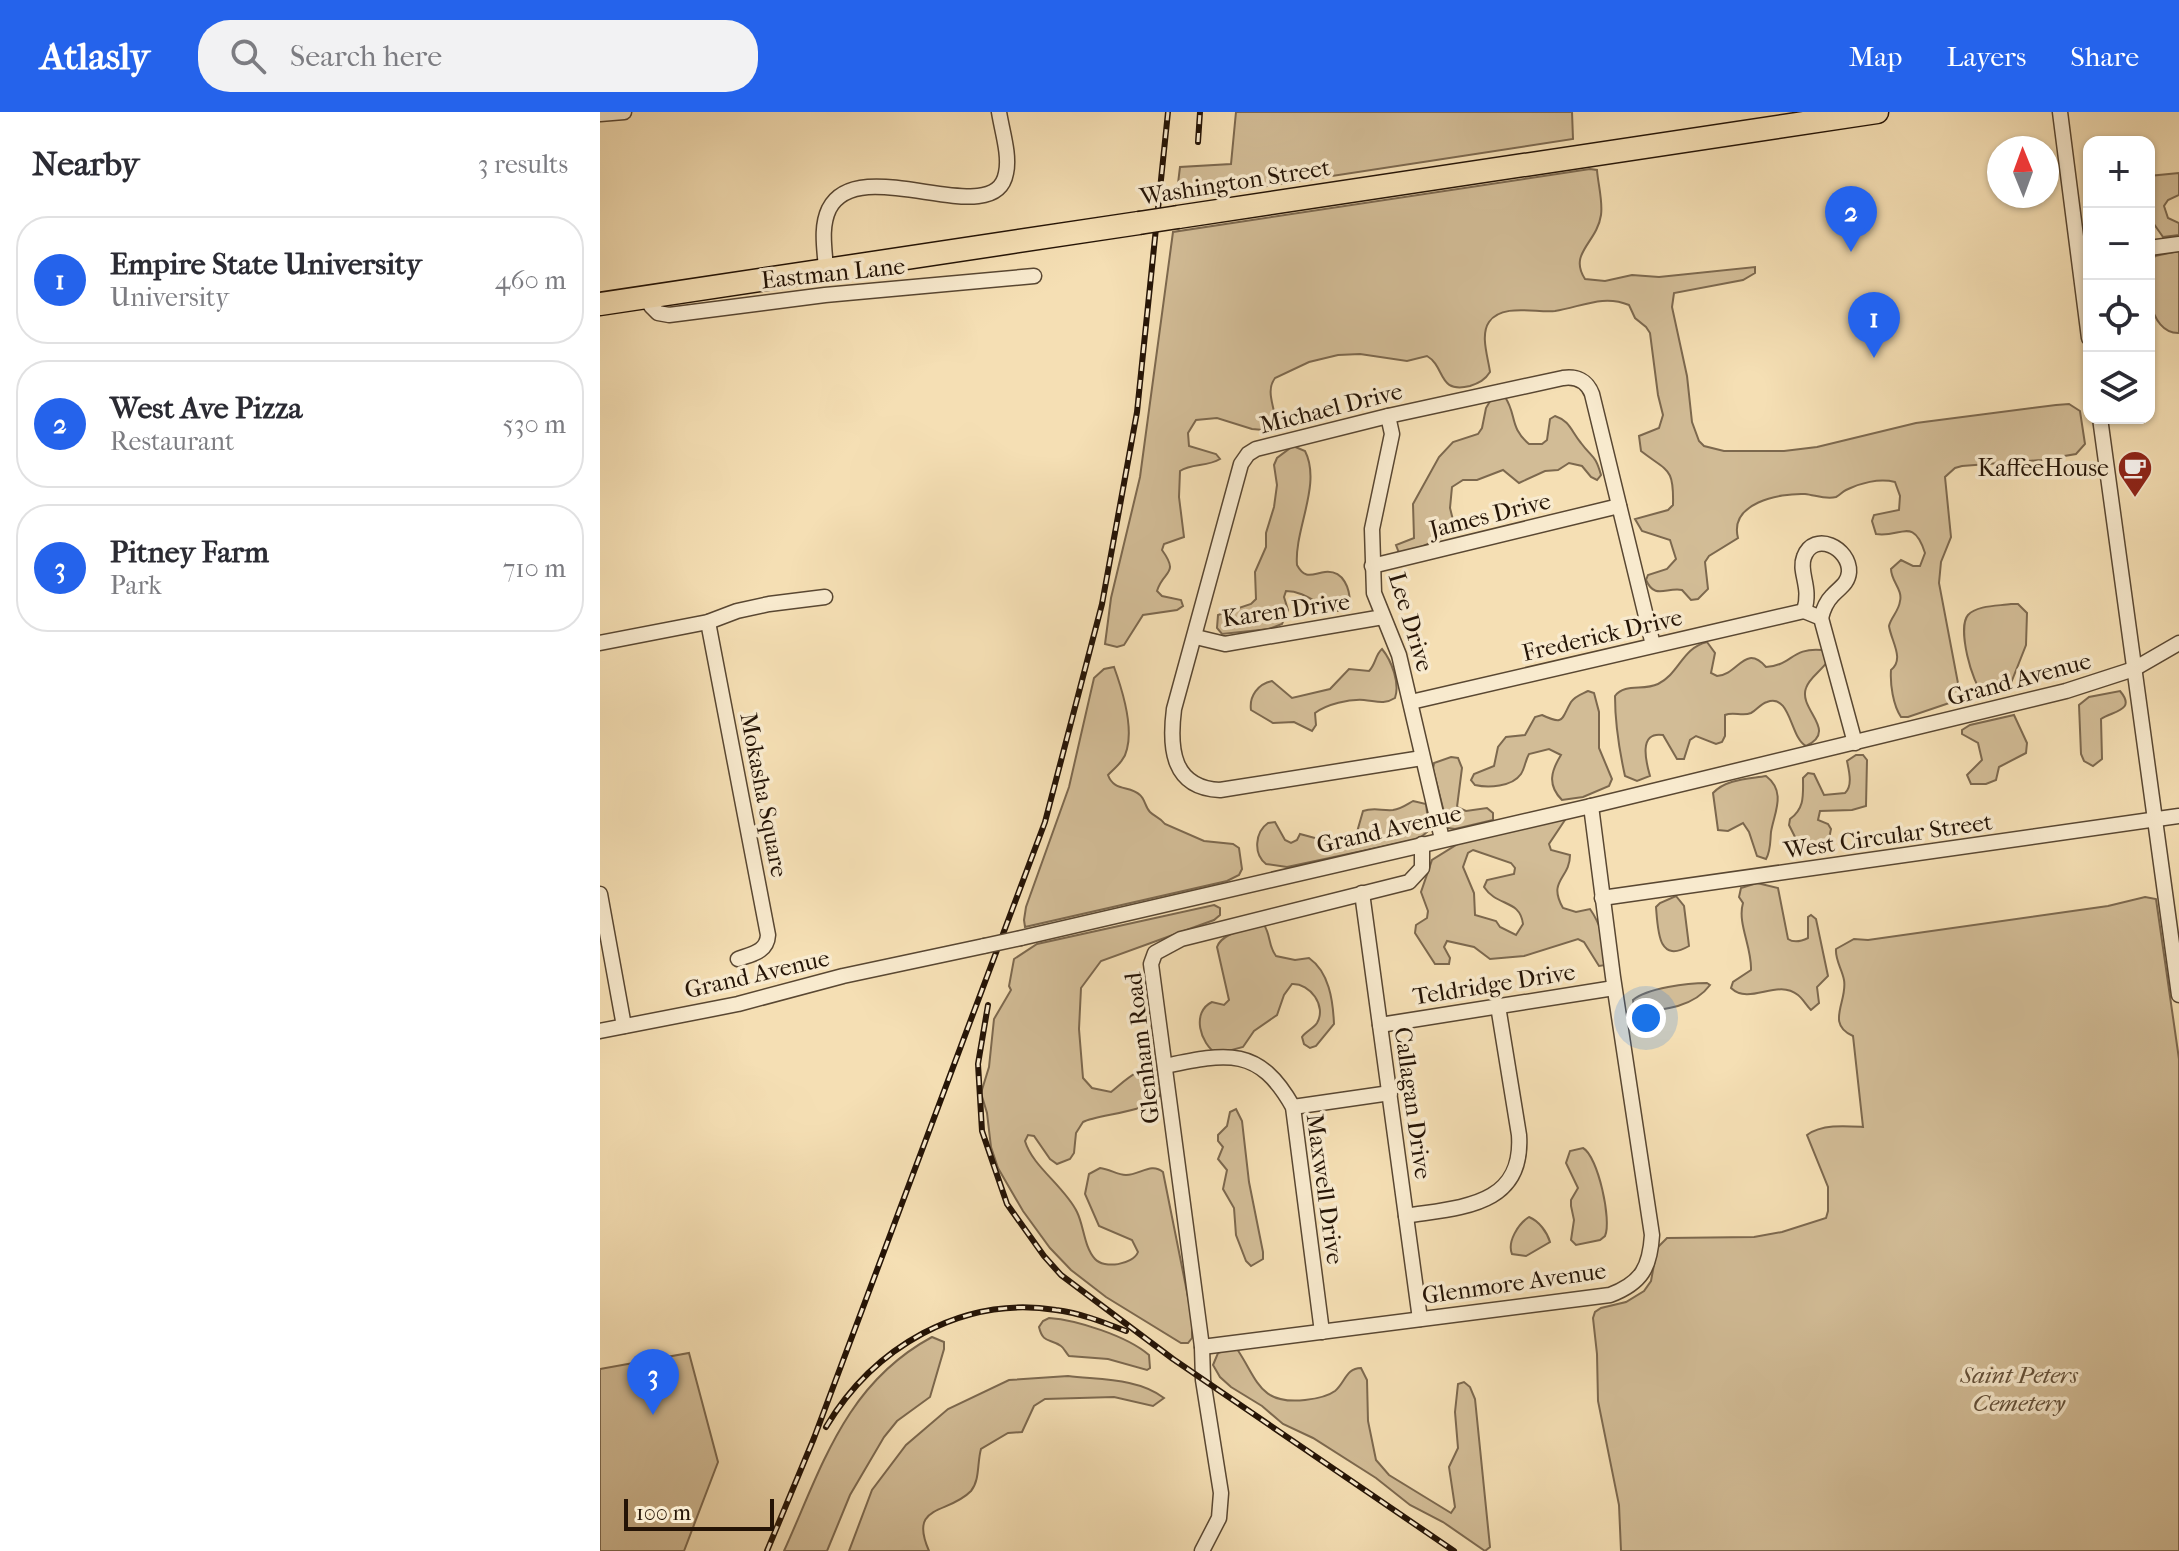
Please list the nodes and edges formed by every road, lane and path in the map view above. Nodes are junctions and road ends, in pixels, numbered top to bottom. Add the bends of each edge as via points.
1 (624, 112) edge
2 (999, 112) edge
3 (1877, 112) edge
4 (2060, 112) edge
5 (600, 114) edge
6 (2179, 244) edge
7 (2155, 247) edge
8 (2083, 252) edge
9 (826, 270) junction
10 (1034, 276) dead end
11 (650, 296) junction
12 (600, 304) edge
13 (1388, 416) junction
14 (2101, 424) edge
15 (1619, 506) junction
16 (1372, 566) junction
17 (825, 597) dead end
18 (1804, 611) junction
19 (1383, 617) junction
20 (1821, 618) junction
21 (708, 622) junction
22 (1196, 637) junction
23 (600, 643) edge
24 (2179, 643) edge
25 (1653, 645) junction
26 (2134, 669) junction
27 (1411, 702) junction
28 (1855, 743) junction
29 (1422, 758) junction
30 (1591, 806) junction
31 (2179, 816) edge
32 (2155, 820) junction
33 (1442, 839) junction
34 (1422, 844) junction
35 (1362, 893) junction
36 (600, 894) edge
37 (1602, 898) junction
38 (738, 959) dead end
39 (1614, 988) junction
40 (2179, 995) edge
41 (1498, 1006) junction
42 (1380, 1025) junction
43 (624, 1026) junction
44 (600, 1031) edge
45 (1165, 1066) junction
46 (1390, 1093) junction
47 (1293, 1107) junction
48 (1406, 1216) junction
49 (1420, 1319) junction
50 (1322, 1332) junction
51 (1202, 1347) junction
52 (1202, 1551) edge

1 - 5 street
2 - 9 street via 1007,163 1002,185 970,197 891,188 849,190 828,211
3 - 9 highway, Washington Street, bridge
4 - 8 street
6 - 7 street
9 - 11 highway, Washington Street
10 - 11 street, Eastman Lane via 669,315 651,306
11 - 12 highway, Washington Street
13 - 15 street, Michael Drive via 1563,378 1579,379 1592,394
13 - 16 street, Lee Drive via 1392,434 1372,529
13 - 22 street, Michael Drive via 1248,454 1237,476
14 - 26 street
15 - 16 street, James Drive
15 - 25 street, Michael Drive
16 - 19 street, Lee Drive
17 - 21 street via 769,604
18 - 20 street
18 - 20 street via 1804,557 1812,547 1832,545 1849,562 1848,576
18 - 25 street, Frederick Drive
19 - 22 street, Karen Drive via 1225,644
19 - 27 street, Lee Drive
20 - 28 street
21 - 23 street
21 - 38 street, Mokasha Square via 768,935 762,950
22 - 29 street, Michael Drive via 1171,730 1179,769 1191,782 1220,790
24 - 26 street, Grand Avenue
25 - 27 street, Frederick Drive
26 - 28 street, Grand Avenue
26 - 32 street
27 - 29 street, Lee Drive
28 - 30 street, Grand Avenue
29 - 33 street, Lee Drive
30 - 33 street, Grand Avenue
30 - 37 street, Glenmore Avenue
31 - 32 street, West Circular Street
32 - 37 street, West Circular Street
32 - 40 street
33 - 34 street, Grand Avenue
34 - 35 street, Glenham Road via 1422,868 1409,882
34 - 43 street, Grand Avenue, bridge
35 - 42 street, Callagan Drive
35 - 45 street, Glenham Road via 1181,939 1155,953 1151,964
36 - 43 street
37 - 39 street, Glenmore Avenue
39 - 41 street, Teldridge Drive
39 - 49 street, Glenmore Avenue via 1652,1235 1650,1258 1639,1279 1610,1295
41 - 42 street, Teldridge Drive
41 - 48 street via 1519,1135 1515,1171 1483,1201
42 - 46 street, Callagan Drive
43 - 44 street, Grand Avenue
45 - 47 street, Maxwell Drive via 1209,1056 1251,1061 1270,1073
45 - 51 street, Glenham Road
46 - 47 street
46 - 48 street, Callagan Drive
47 - 50 street, Maxwell Drive
48 - 49 street, Callagan Drive
49 - 50 street, Glenmore Avenue
50 - 51 street, Glenmore Avenue
51 - 52 street, Glenham Road via 1221,1493 1219,1518

